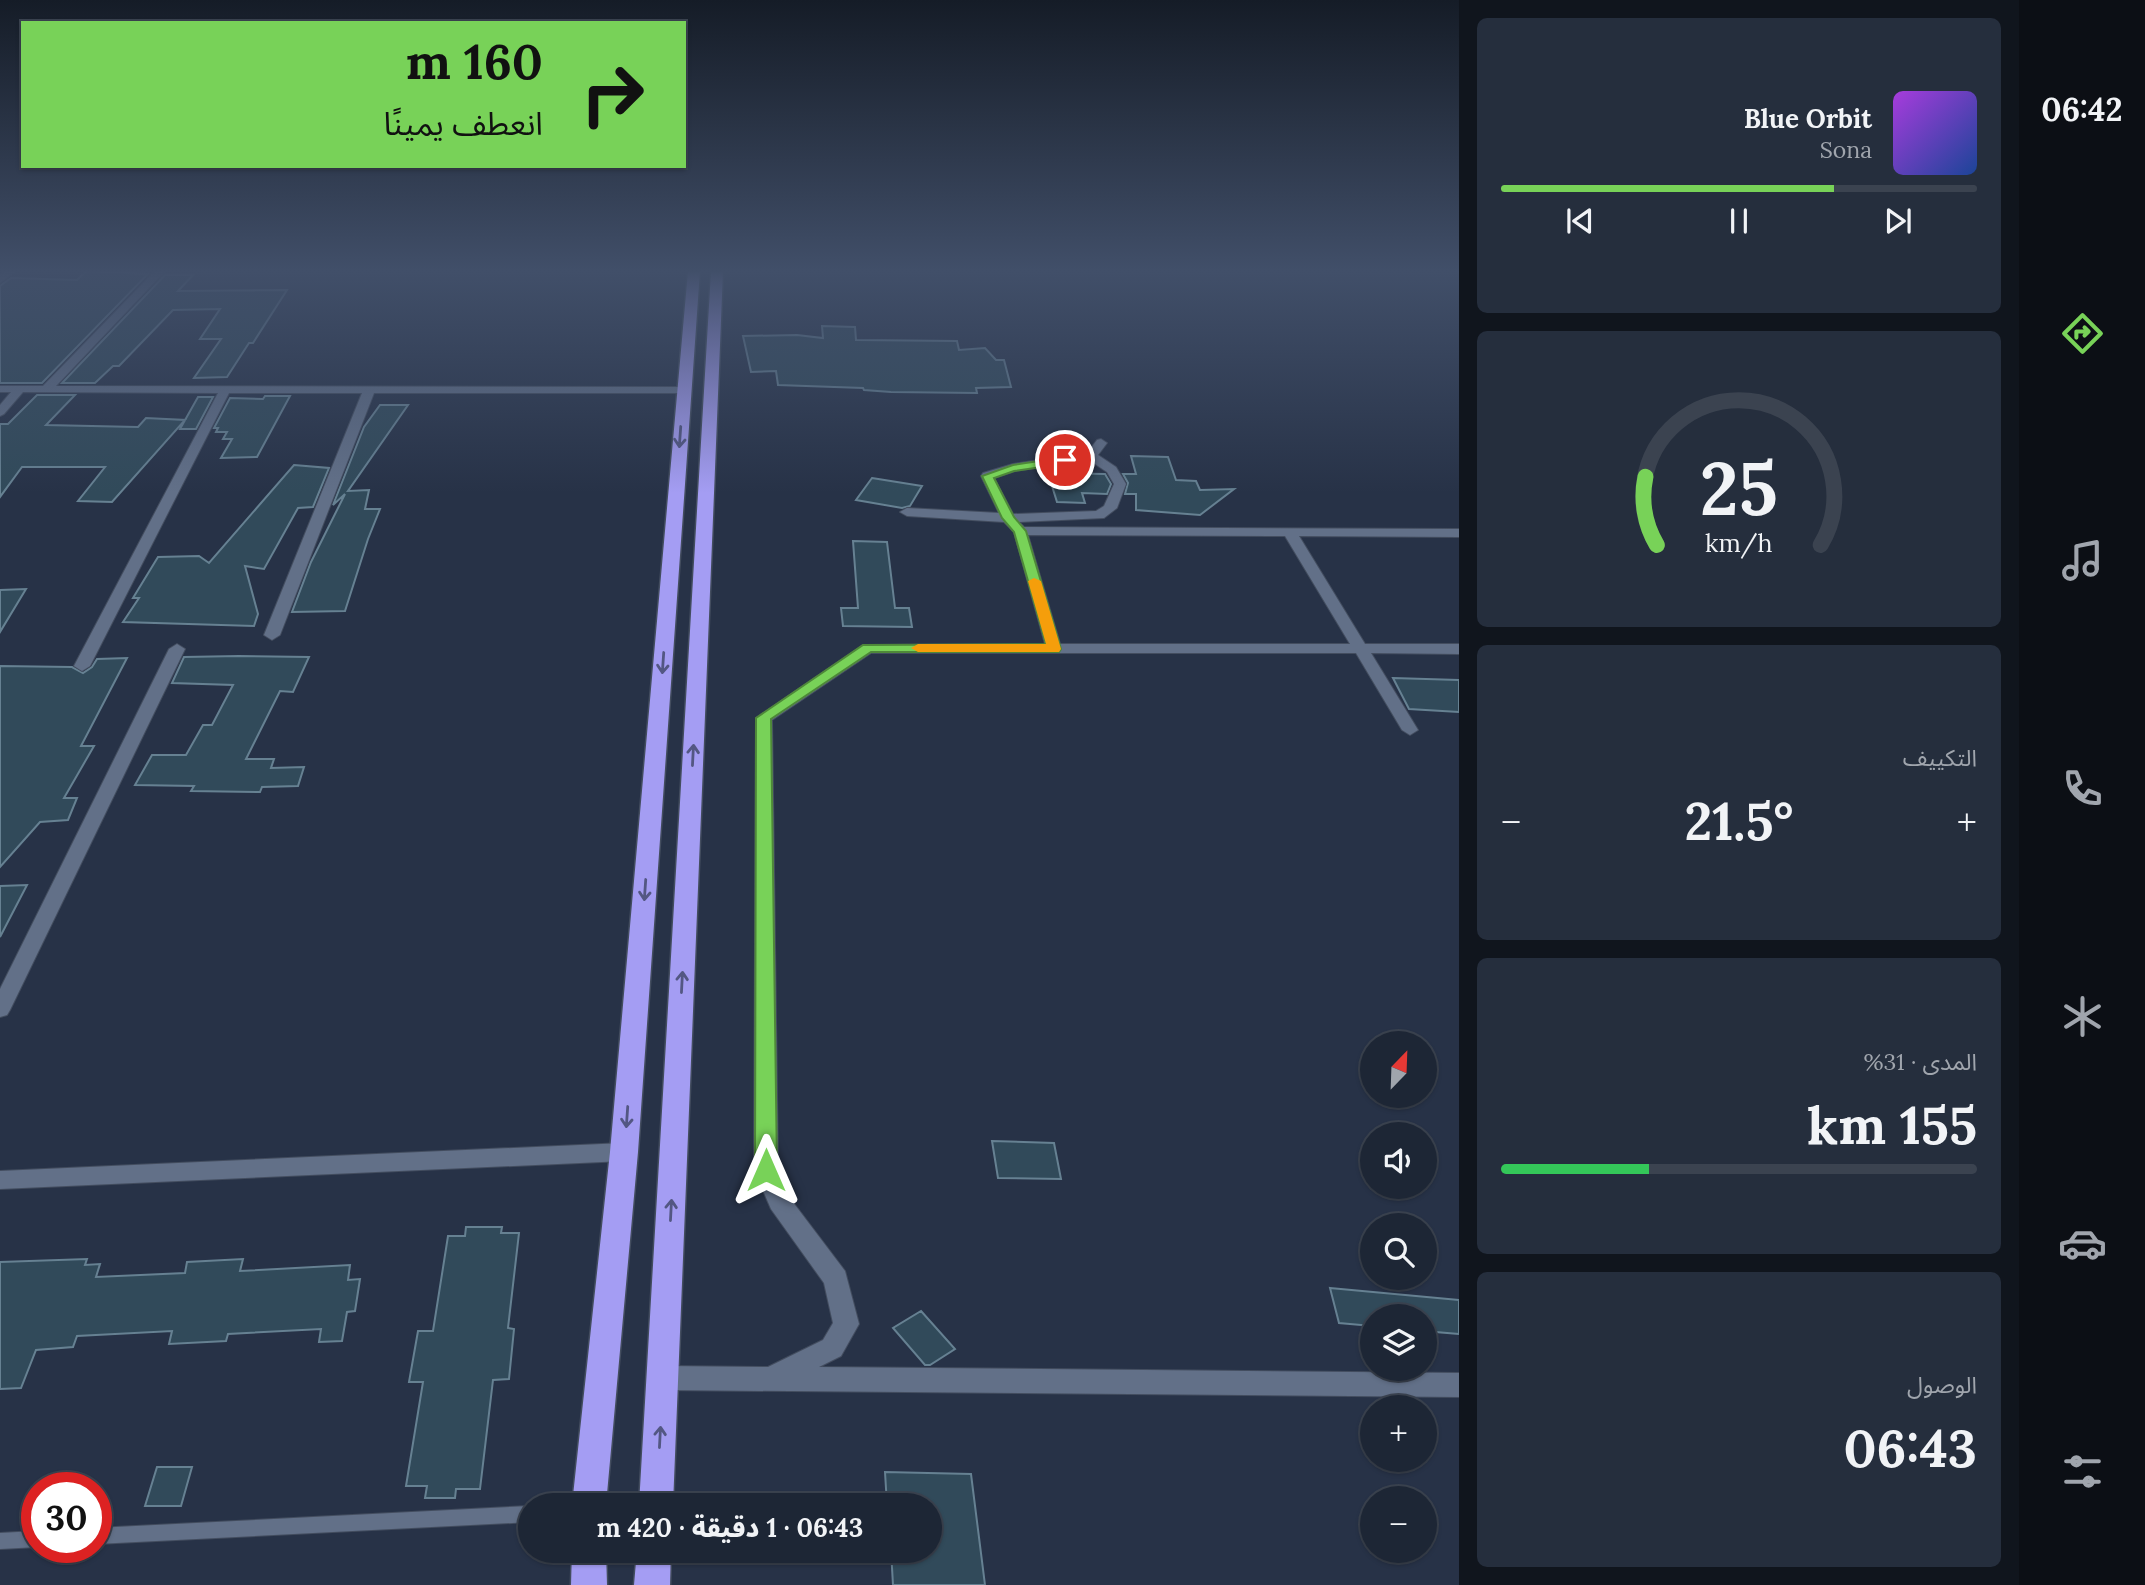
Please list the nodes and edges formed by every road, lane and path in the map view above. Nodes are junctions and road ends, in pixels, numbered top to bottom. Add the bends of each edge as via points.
1 (89, 345) edge
2 (688, 345) edge
3 (712, 345) edge
4 (47, 388) junction
5 (0, 389) edge
6 (20, 389) junction
7 (225, 390) junction
8 (369, 390) junction
9 (684, 390) junction
10 (0, 412) edge
11 (1101, 443) dead end
12 (1091, 456) junction
13 (907, 512) dead end
14 (1008, 518) junction
15 (1020, 531) junction
16 (1290, 533) junction
17 (1459, 533) edge
18 (272, 635) dead end
19 (177, 649) dead end
20 (1054, 649) junction
21 (1362, 649) junction
22 (1459, 649) edge
23 (82, 666) dead end
24 (1410, 730) dead end
25 (0, 1010) edge
26 (624, 1152) junction
27 (0, 1180) edge
28 (663, 1378) junction
29 (770, 1379) junction
30 (1459, 1385) edge
31 (590, 1493) edge
32 (657, 1493) edge
33 (518, 1515) edge
34 (112, 1535) edge
35 (21, 1540) edge
36 (0, 1541) edge
37 (589, 1563) edge
38 (653, 1563) edge
39 (589, 1585) edge
40 (652, 1585) edge

1 - 4 street
2 - 9 highway
28 -> 3 highway
4 - 6 street
4 - 7 street
5 - 6 street
6 - 10 street
7 - 8 street
7 - 23 street
8 - 9 street
8 - 18 street
9 -> 26 highway
11 - 12 street
12 - 14 street via 987,476
12 - 14 street via 1112,470 1120,484 1110,508 1085,517
13 - 14 street
14 - 15 street
15 - 16 street
15 - 20 street
16 - 17 street
16 - 21 street
19 - 25 street
20 - 21 street
20 - 29 street via 868,648 764,718 766,1170 779,1202 836,1279 846,1324 832,1348
21 - 22 street
21 - 24 street
26 - 27 street
26 - 31 highway
28 - 29 street
32 -> 28 highway
29 - 30 street
33 - 34 lane
35 - 36 lane
37 - 39 highway
38 - 40 highway

